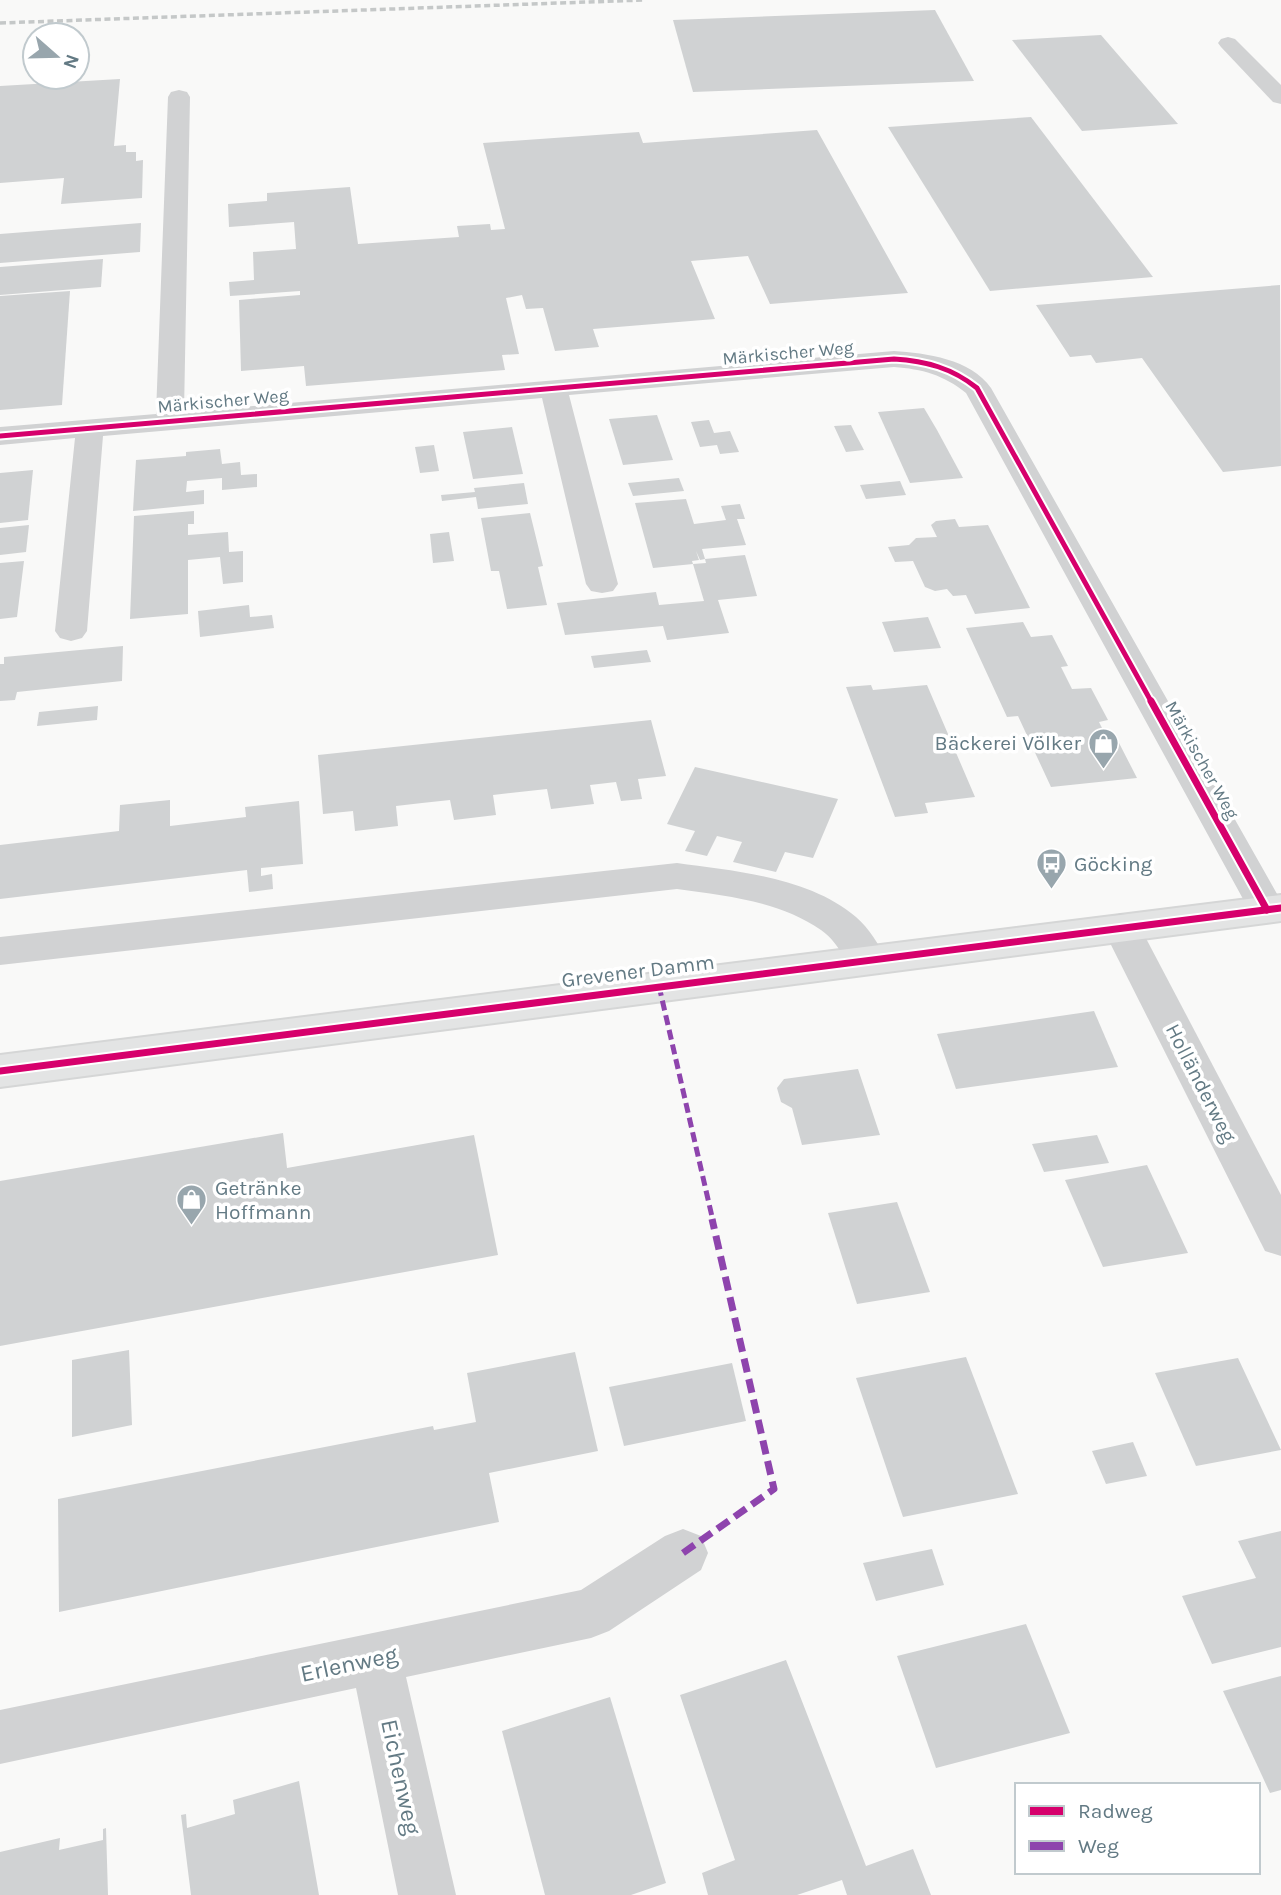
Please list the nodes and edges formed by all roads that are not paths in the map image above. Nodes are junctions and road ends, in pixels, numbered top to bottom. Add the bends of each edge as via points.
1 (1228, 43) dead end
2 (179, 97) dead end
3 (1281, 97) edge
4 (554, 390) junction
5 (170, 421) junction
6 (90, 428) junction
7 (0, 436) edge
8 (602, 584) dead end
9 (71, 631) dead end
10 (1274, 909) edge
11 (1121, 927) junction
12 (0, 951) edge
13 (867, 960) junction
14 (0, 1071) edge
15 (1281, 1238) edge
16 (683, 1553) dead end
17 (376, 1659) junction
18 (0, 1737) edge
19 (427, 1895) edge

1 - 3 street
2 - 5 street, Märkischer Weg
4 - 5 street, Märkischer Weg
4 - 8 street
4 - 10 street, Märkischer Weg via 894,359 923,360 962,375 977,388
5 - 6 street, Märkischer Weg
6 - 7 street, Märkischer Weg
6 - 9 street
10 - 11 main road, Grevener Damm
11 - 13 main road, Grevener Damm
11 - 15 street, Holländerweg
12 - 13 street via 677,876 733,883 797,901 842,926
13 - 14 main road, Grevener Damm
16 - 17 street, Erlenweg via 591,1613
17 - 18 street, Erlenweg
17 - 19 street, Eichenweg

